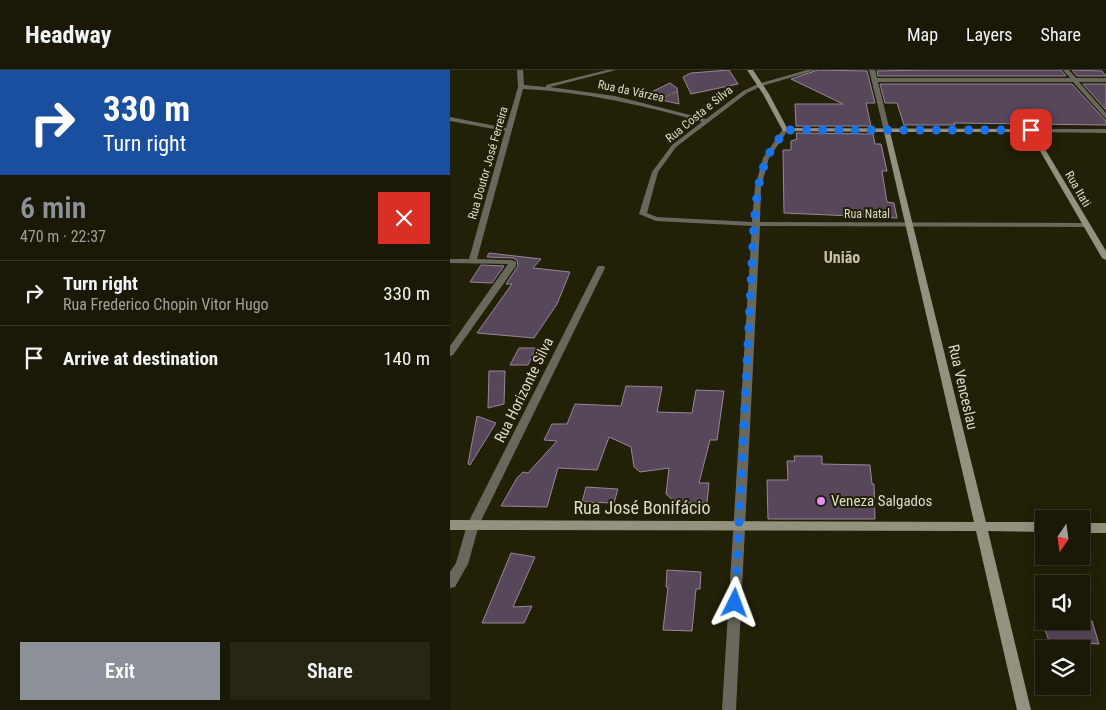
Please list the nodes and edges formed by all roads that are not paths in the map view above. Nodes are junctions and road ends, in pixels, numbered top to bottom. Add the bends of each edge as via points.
1 (520, 70) edge
2 (613, 70) edge
3 (750, 70) edge
4 (814, 70) edge
5 (872, 70) edge
6 (1066, 70) edge
7 (875, 80) junction
8 (1074, 80) junction
9 (1106, 80) edge
10 (760, 85) junction
11 (521, 86) junction
12 (540, 87) junction
13 (1106, 117) edge
14 (450, 119) edge
15 (707, 121) junction
16 (509, 130) junction
17 (785, 130) junction
18 (1031, 130) junction
19 (887, 131) junction
20 (1106, 131) edge
21 (649, 218) joint
22 (754, 224) junction
23 (910, 225) junction
24 (1086, 225) junction
25 (1106, 258) edge
26 (450, 261) edge
27 (472, 261) junction
28 (601, 268) dead end
29 (450, 353) edge
30 (450, 525) edge
31 (473, 525) junction
32 (738, 526) junction
33 (979, 526) junction
34 (1035, 527) edge
35 (1090, 528) edge
36 (1106, 528) edge
37 (450, 583) edge
38 (729, 710) edge
39 (1024, 710) edge

1 - 11 street, Rua Doutor José Ferreira
2 - 12 street
3 - 10 street
4 - 10 street, Rua Costa e Silva
5 - 7 street, Rua Venceslau
6 - 8 street
7 - 8 street
7 - 19 street, Rua Venceslau
8 - 9 street
8 - 13 street
10 - 15 street, Rua Costa e Silva via 734,99
10 - 17 street
11 - 12 street, Rua da Várzea
11 - 16 street, Rua Doutor José Ferreira
12 - 15 street, Rua da Várzea via 650,104
14 - 16 street
15 - 21 street, Rua Costa e Silva via 674,146 655,172 643,214
16 - 27 street, Rua Doutor José Ferreira
17 - 19 street
17 - 22 street via 766,158 758,187
18 - 19 street
18 - 20 street
18 - 24 street, Rua Itati
19 - 23 street, Rua Venceslau
21 - 22 street, Rua Natal
22 - 23 street, Rua Natal
22 - 32 street
23 - 24 street, Rua Natal
23 - 33 street, Rua Venceslau
24 - 25 street, Rua Itati
26 - 27 street
27 - 29 street via 506,261 512,262 512,266
28 - 31 street, Rua Horizonte Silva
30 - 31 street, Rua José Bonifácio
31 - 32 street, Rua José Bonifácio
31 - 37 street, Rua Horizonte Silva via 462,564
32 - 33 street, Rua José Bonifácio
32 - 38 street
33 - 34 street, Rua José Bonifácio
33 - 39 street, Rua Venceslau
35 - 36 street

